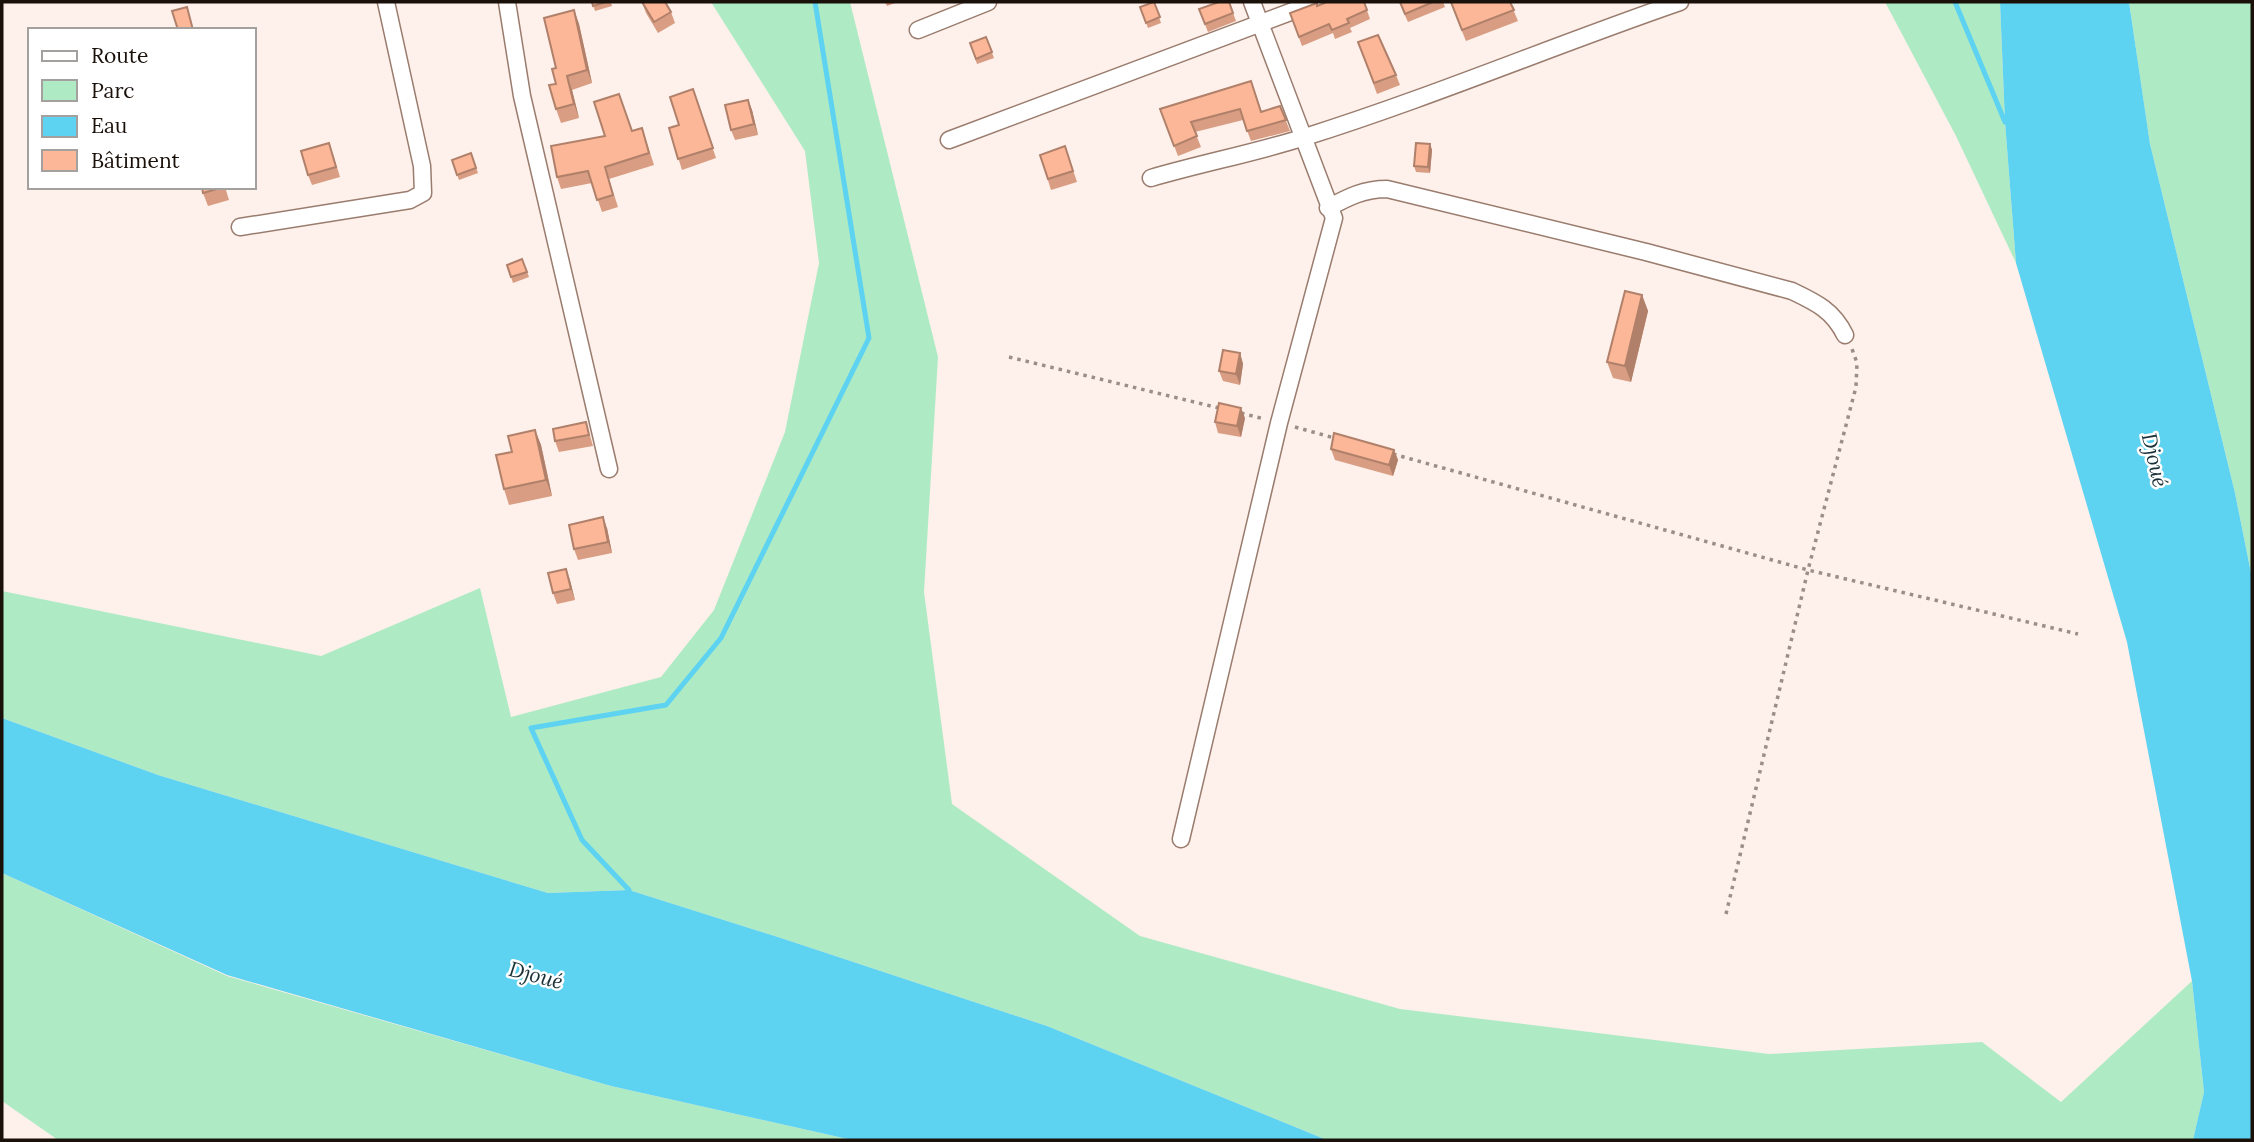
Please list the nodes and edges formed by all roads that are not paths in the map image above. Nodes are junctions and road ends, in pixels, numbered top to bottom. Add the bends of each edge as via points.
1 (386, 2) edge
2 (507, 2) edge
3 (988, 2) edge
4 (1252, 2) edge
5 (1317, 2) edge
6 (1680, 2) edge
7 (1647, 7) edge
8 (1262, 23) junction
9 (918, 30) dead end
10 (1304, 137) junction
11 (948, 140) dead end
12 (1151, 178) dead end
13 (1328, 208) junction
14 (240, 227) dead end
15 (1845, 335) road end
16 (609, 469) dead end
17 (1181, 839) dead end

1 - 14 street via 422,166 423,193 410,200
2 - 16 street via 523,96
3 - 9 street
4 - 8 street
5 - 8 street
6 - 7 street
7 - 10 street via 1513,65
8 - 10 street
8 - 11 street
10 - 12 street
10 - 13 street
13 - 15 street via 1353,194 1387,189 1562,230 1792,291 1822,306 1838,320
13 - 17 street via 1334,218 1279,423

